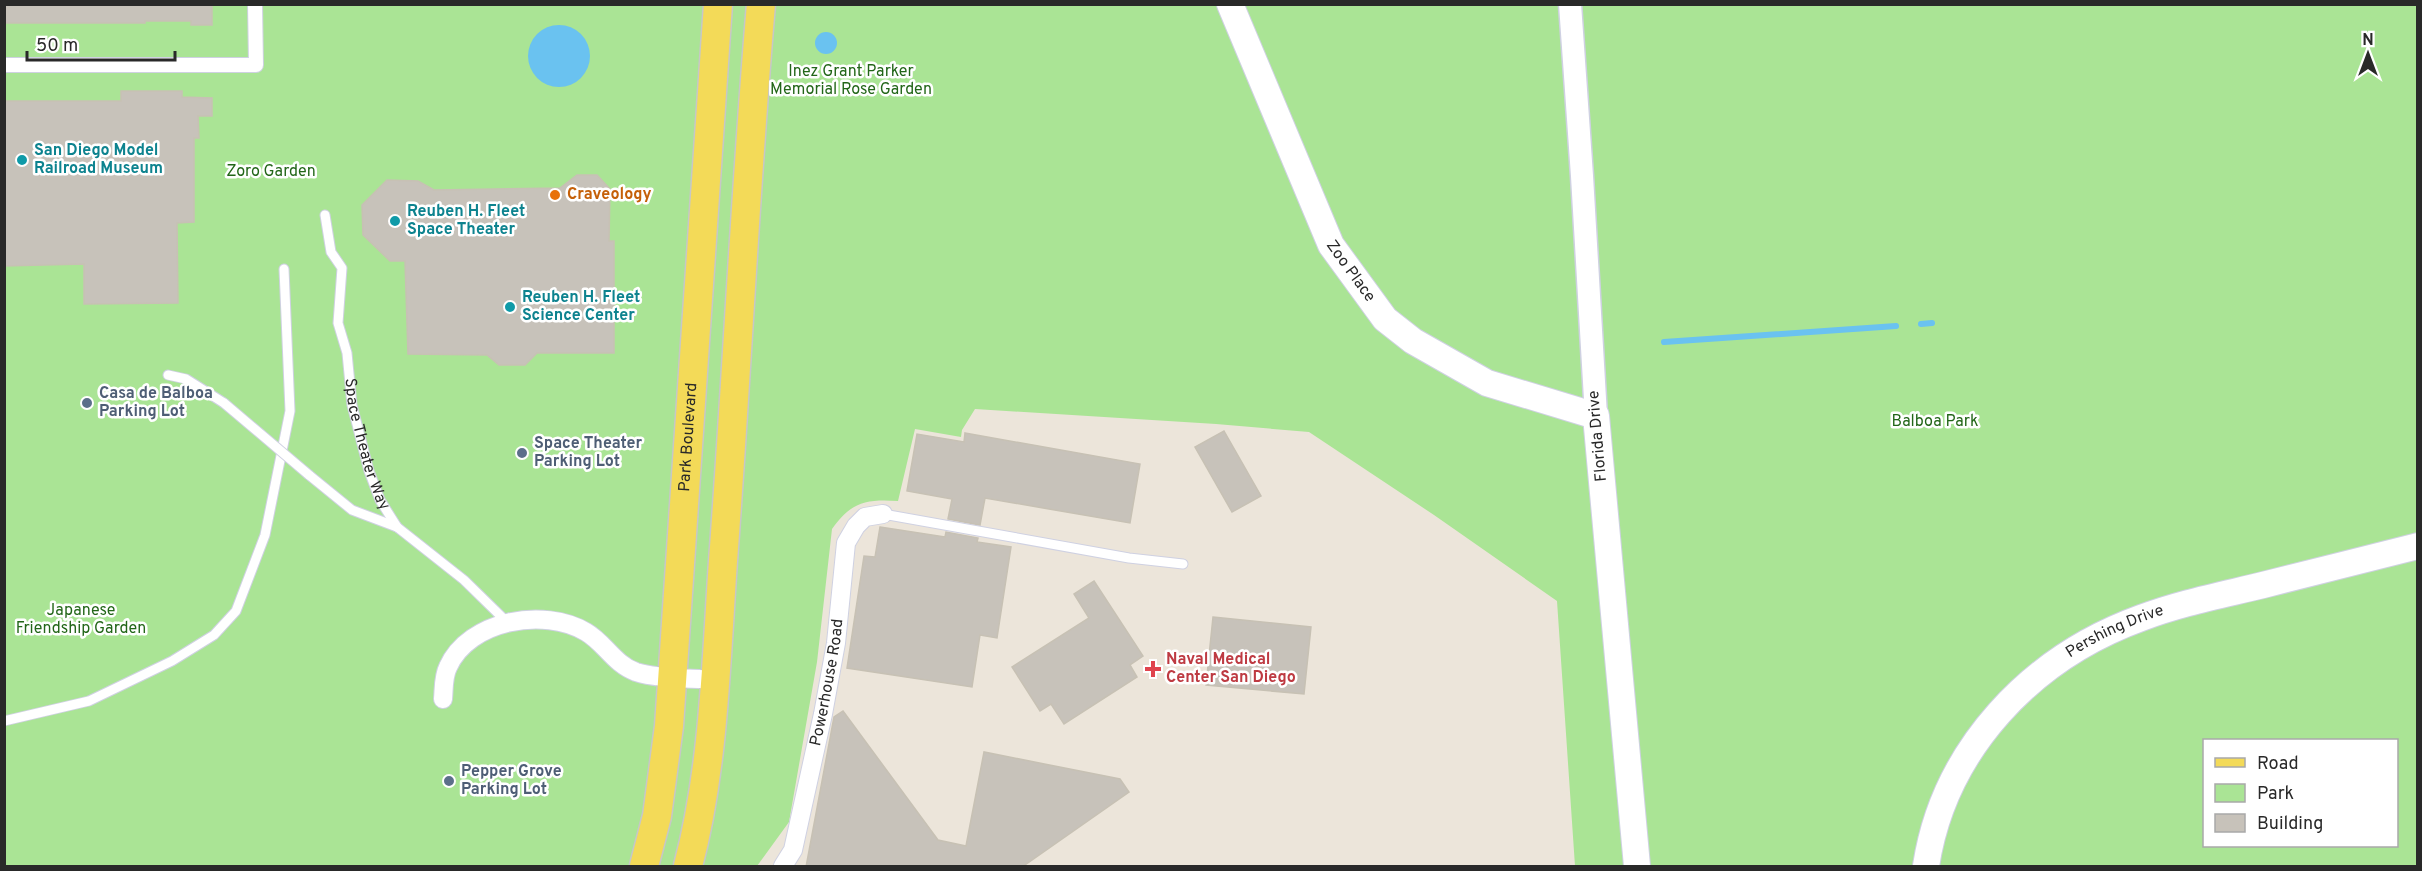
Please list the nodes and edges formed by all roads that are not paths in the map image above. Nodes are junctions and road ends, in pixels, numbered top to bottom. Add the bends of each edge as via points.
1 (255, 4) edge
2 (718, 4) edge
3 (761, 4) edge
4 (1230, 4) edge
5 (1570, 4) edge
6 (4, 65) edge
7 (325, 214) dead end
8 (284, 269) dead end
9 (168, 375) dead end
10 (1596, 416) junction
11 (883, 514) joint
12 (397, 527) junction
13 (2418, 546) edge
14 (1183, 564) dead end
15 (508, 623) junction
16 (672, 676) junction
17 (714, 680) junction
18 (443, 699) dead end
19 (4, 721) edge
20 (644, 867) edge
21 (688, 867) edge
22 (783, 867) edge
23 (1637, 867) edge
24 (1926, 867) edge

1 - 6 street via 256,65
2 - 16 main road, Park Boulevard
3 - 17 main road
4 - 10 main road, Zoo Place via 1331,245 1385,319 1413,341 1487,383
5 - 10 street, Florida Drive
7 - 12 lane, Space Theater Way via 331,252 342,268 338,322 347,353 352,405 369,471 380,500
8 - 19 lane via 290,411 265,535 236,610 214,635 172,661 98,697
9 - 12 lane, bridge via 186,379 224,403 352,510
10 - 23 main road, Florida Drive
11 - 14 lane
11 - 22 street, Powerhouse Road via 865,517 846,543 836,643 823,714 793,850
12 - 15 lane, Space Theater Way via 464,580
13 - 24 main road, Pershing Drive via 2174,607 2112,629 2056,661 2011,699 1967,756 1947,792
15 - 16 street via 535,619 578,628 628,668 644,674
15 - 18 street via 478,636 459,651 447,668
16 - 17 street
16 - 20 main road, Park Boulevard via 657,816
17 - 21 main road via 698,827

